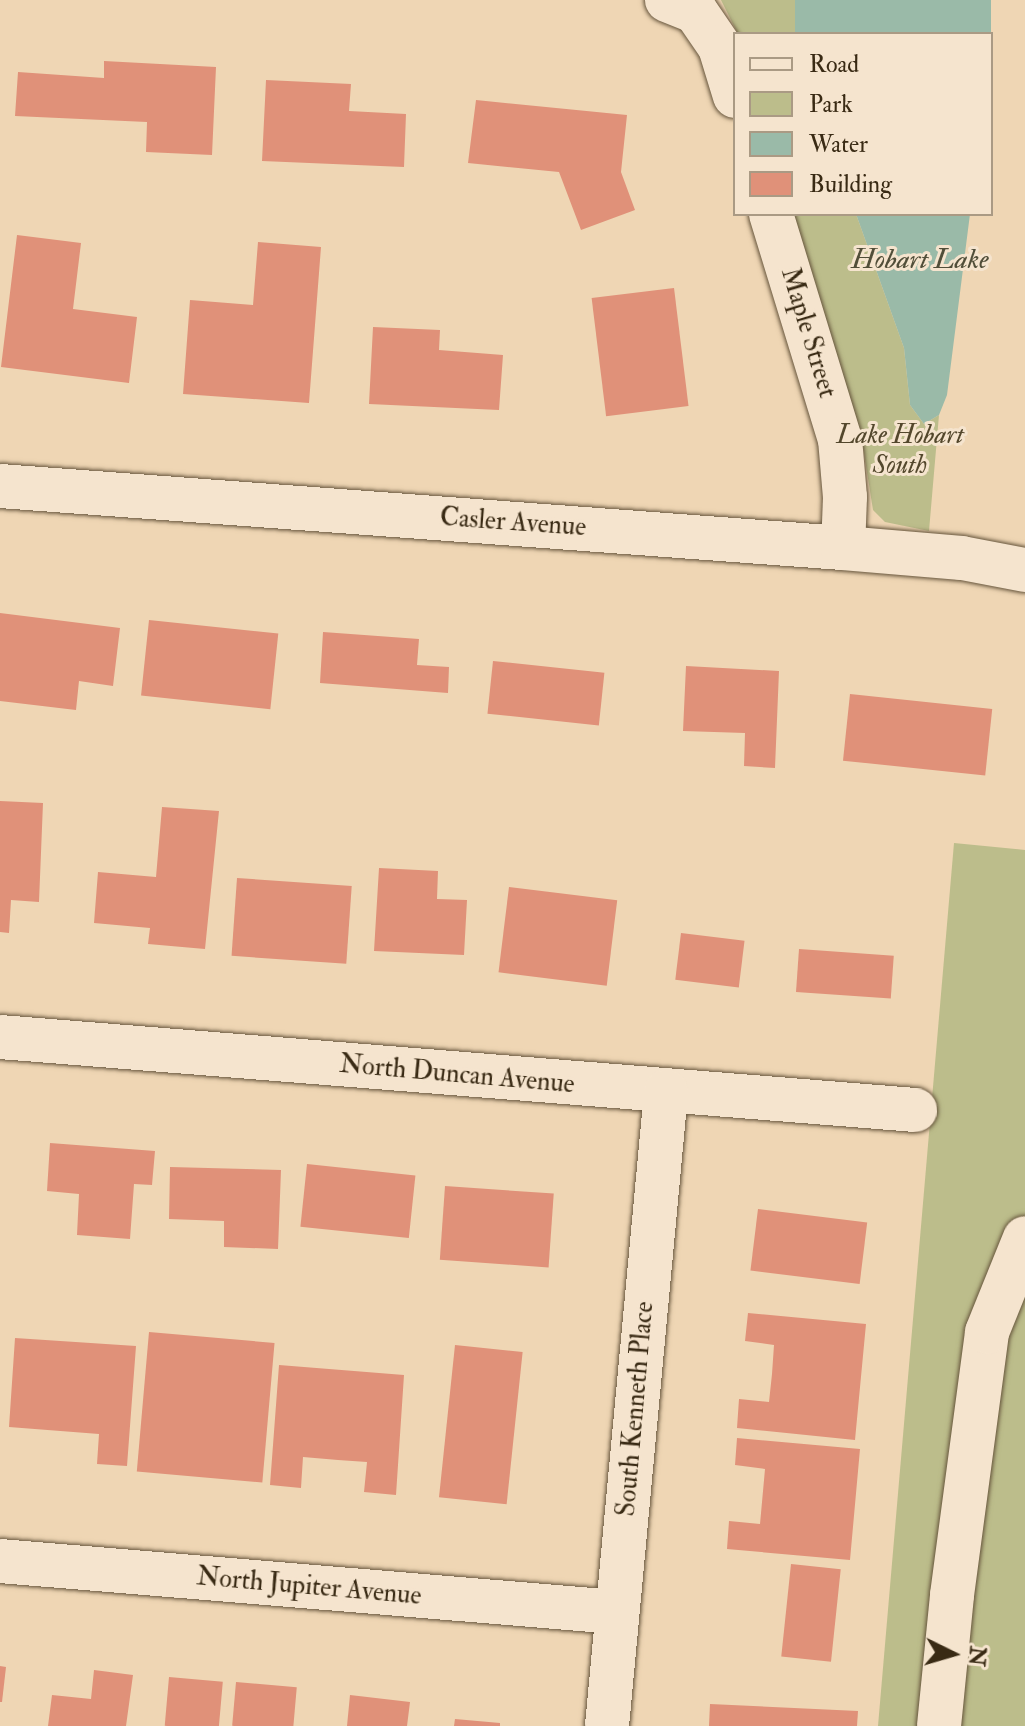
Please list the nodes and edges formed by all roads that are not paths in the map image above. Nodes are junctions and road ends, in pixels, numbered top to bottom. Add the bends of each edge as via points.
1 (682, 6) edge
2 (733, 89) edge
3 (772, 216) edge
4 (0, 486) edge
5 (843, 548) junction
6 (1025, 570) edge
7 (0, 1037) edge
8 (666, 1092) junction
9 (915, 1110) dead end
10 (1025, 1238) edge
11 (0, 1561) edge
12 (617, 1612) junction
13 (607, 1726) edge
14 (939, 1726) edge

1 - 2 street via 720,47
3 - 5 street, Maple Street via 840,439
4 - 5 street, Casler Avenue
5 - 6 street, Casler Avenue via 962,558
7 - 8 street, North Duncan Avenue
8 - 9 street, North Duncan Avenue
8 - 12 street, South Kenneth Place
10 - 14 street via 987,1332
11 - 12 street, North Jupiter Avenue
12 - 13 street, South Kenneth Place

